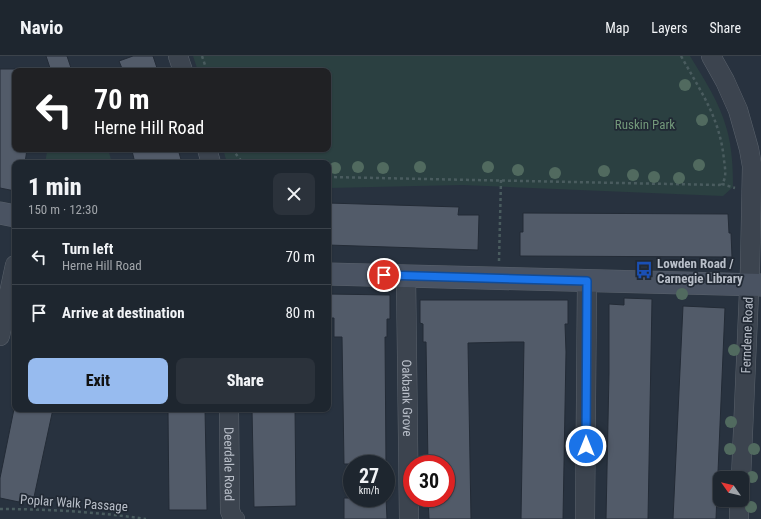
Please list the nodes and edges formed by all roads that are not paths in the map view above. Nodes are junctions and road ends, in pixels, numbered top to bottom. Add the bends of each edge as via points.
1 (178, 56) edge
2 (711, 56) edge
3 (182, 68) edge
4 (0, 213) edge
5 (12, 215) edge
6 (331, 274) edge
7 (406, 276) junction
8 (12, 279) edge
9 (587, 281) junction
10 (755, 286) edge
11 (0, 336) edge
12 (229, 412) edge
13 (742, 471) edge
14 (740, 507) edge
15 (234, 518) edge
16 (408, 519) edge
17 (585, 519) edge
18 (739, 519) edge

1 - 3 street
2 - 10 street, Ferndene Road via 738,110 749,149 752,166
4 - 5 street
6 - 7 street
7 - 9 street
7 - 16 street, Oakbank Grove
8 - 11 street
9 - 10 street
9 - 17 street
10 - 13 street, Ferndene Road
12 - 15 street, Deerdale Road via 230,511
14 - 18 street

